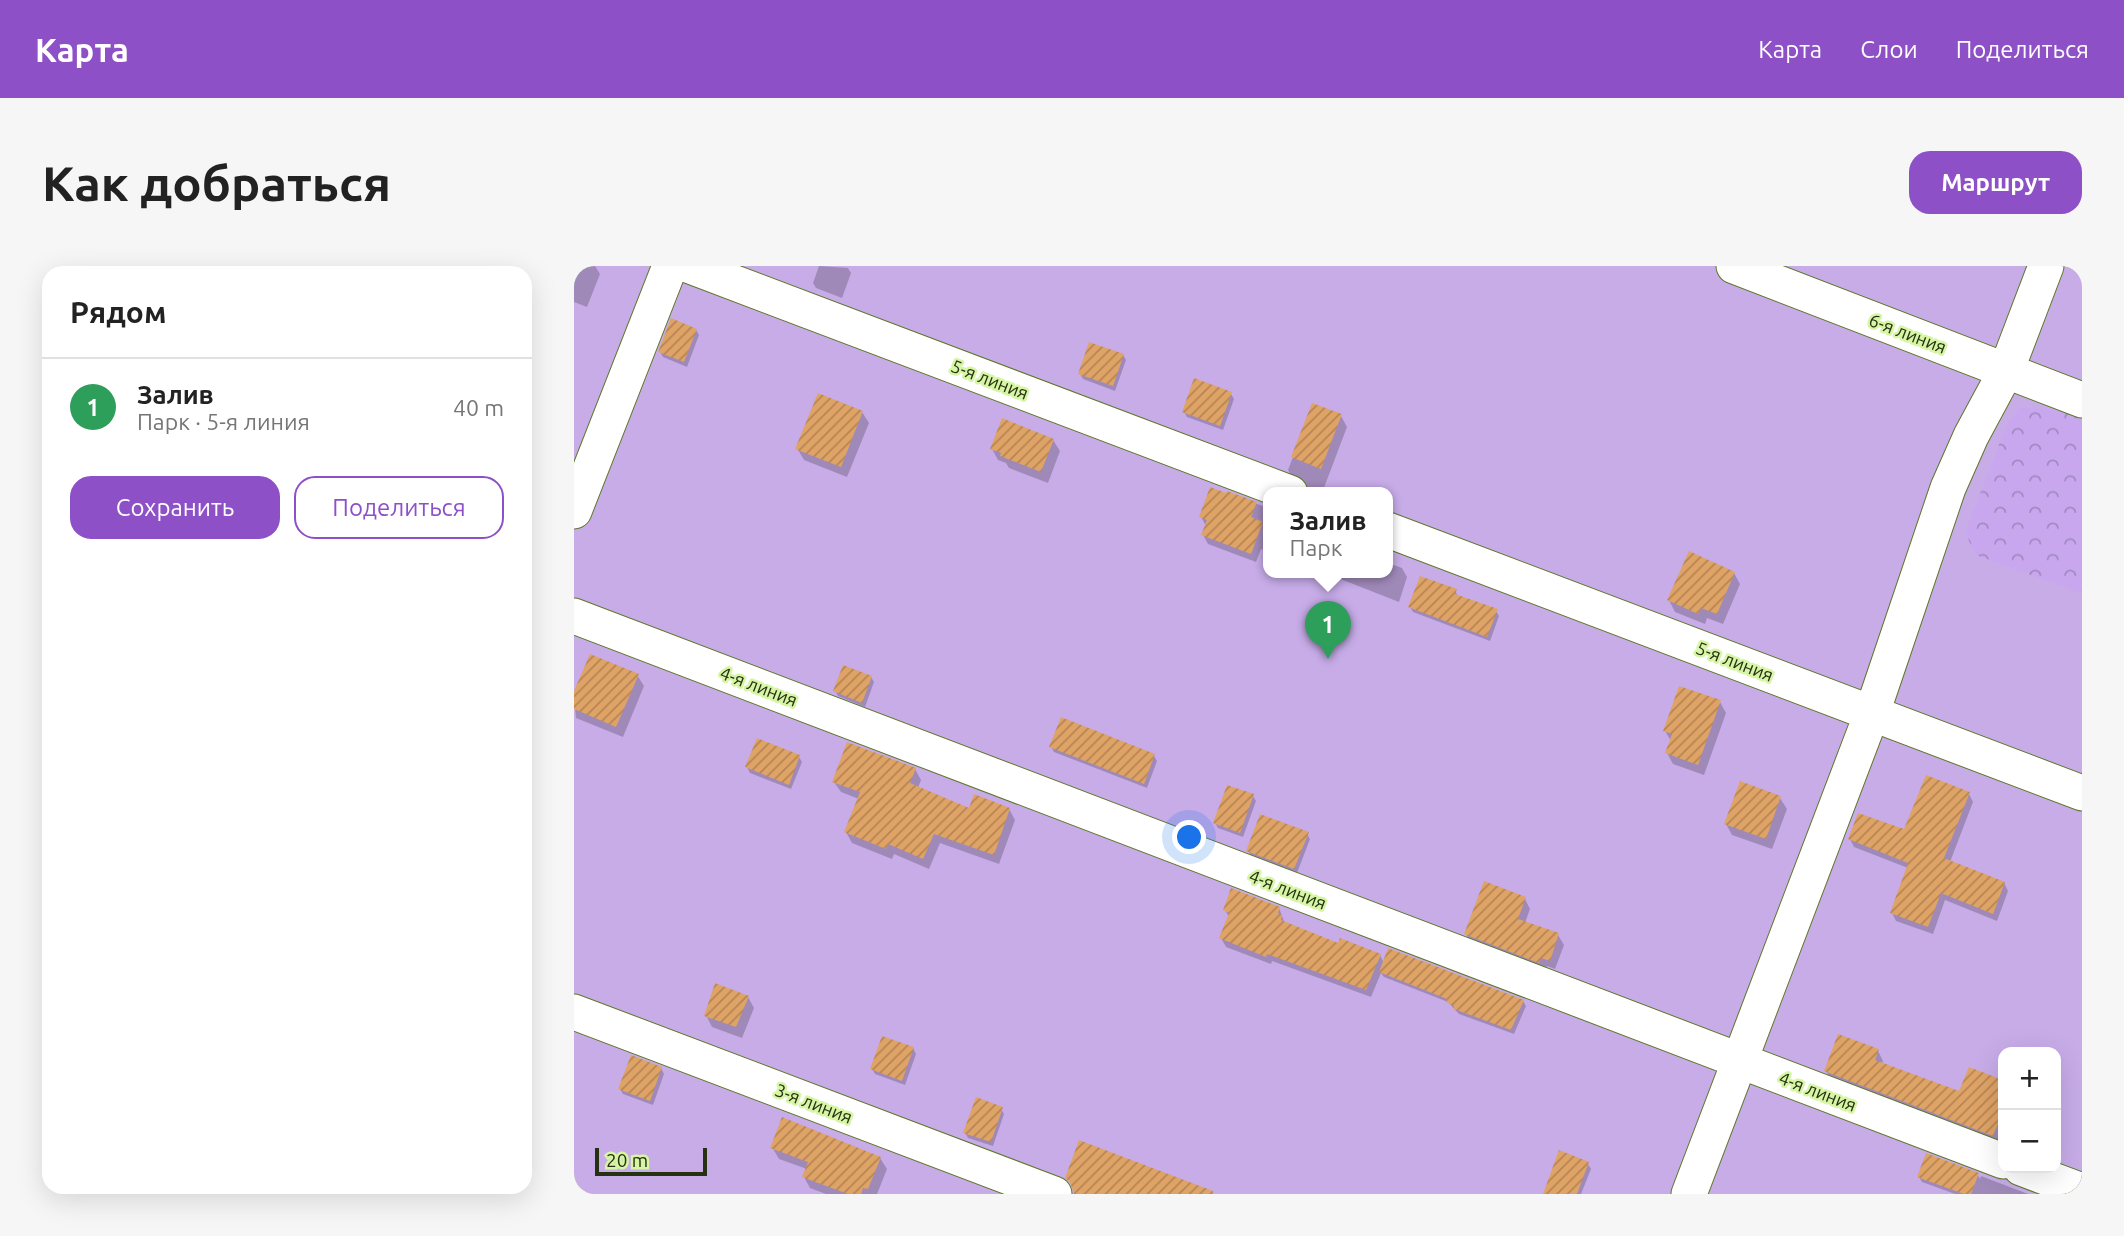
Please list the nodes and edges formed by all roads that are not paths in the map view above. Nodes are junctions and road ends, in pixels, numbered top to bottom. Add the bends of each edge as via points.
1 (670, 266) edge
2 (691, 266) edge
3 (1734, 266) edge
4 (2046, 266) edge
5 (2006, 370) junction
6 (2082, 400) edge
7 (1274, 487) edge
8 (574, 511) edge
9 (1393, 532) edge
10 (574, 616) edge
11 (1872, 713) junction
12 (2082, 793) edge
13 (574, 1012) edge
14 (1740, 1062) junction
15 (1998, 1159) edge
16 (2034, 1173) edge
17 (2082, 1191) edge
18 (1054, 1194) edge
19 (1689, 1194) edge

1 - 8 street
2 - 7 street, 5-я линия
3 - 5 street, 6-я линия
4 - 5 street
5 - 6 street, 6-я линия
5 - 11 street via 1948,488
9 - 11 street, 5-я линия
10 - 14 street, 4-я линия
11 - 12 street, 5-я линия
11 - 14 street
13 - 18 street, 3-я линия
14 - 15 street, 4-я линия
14 - 19 street
16 - 17 street

